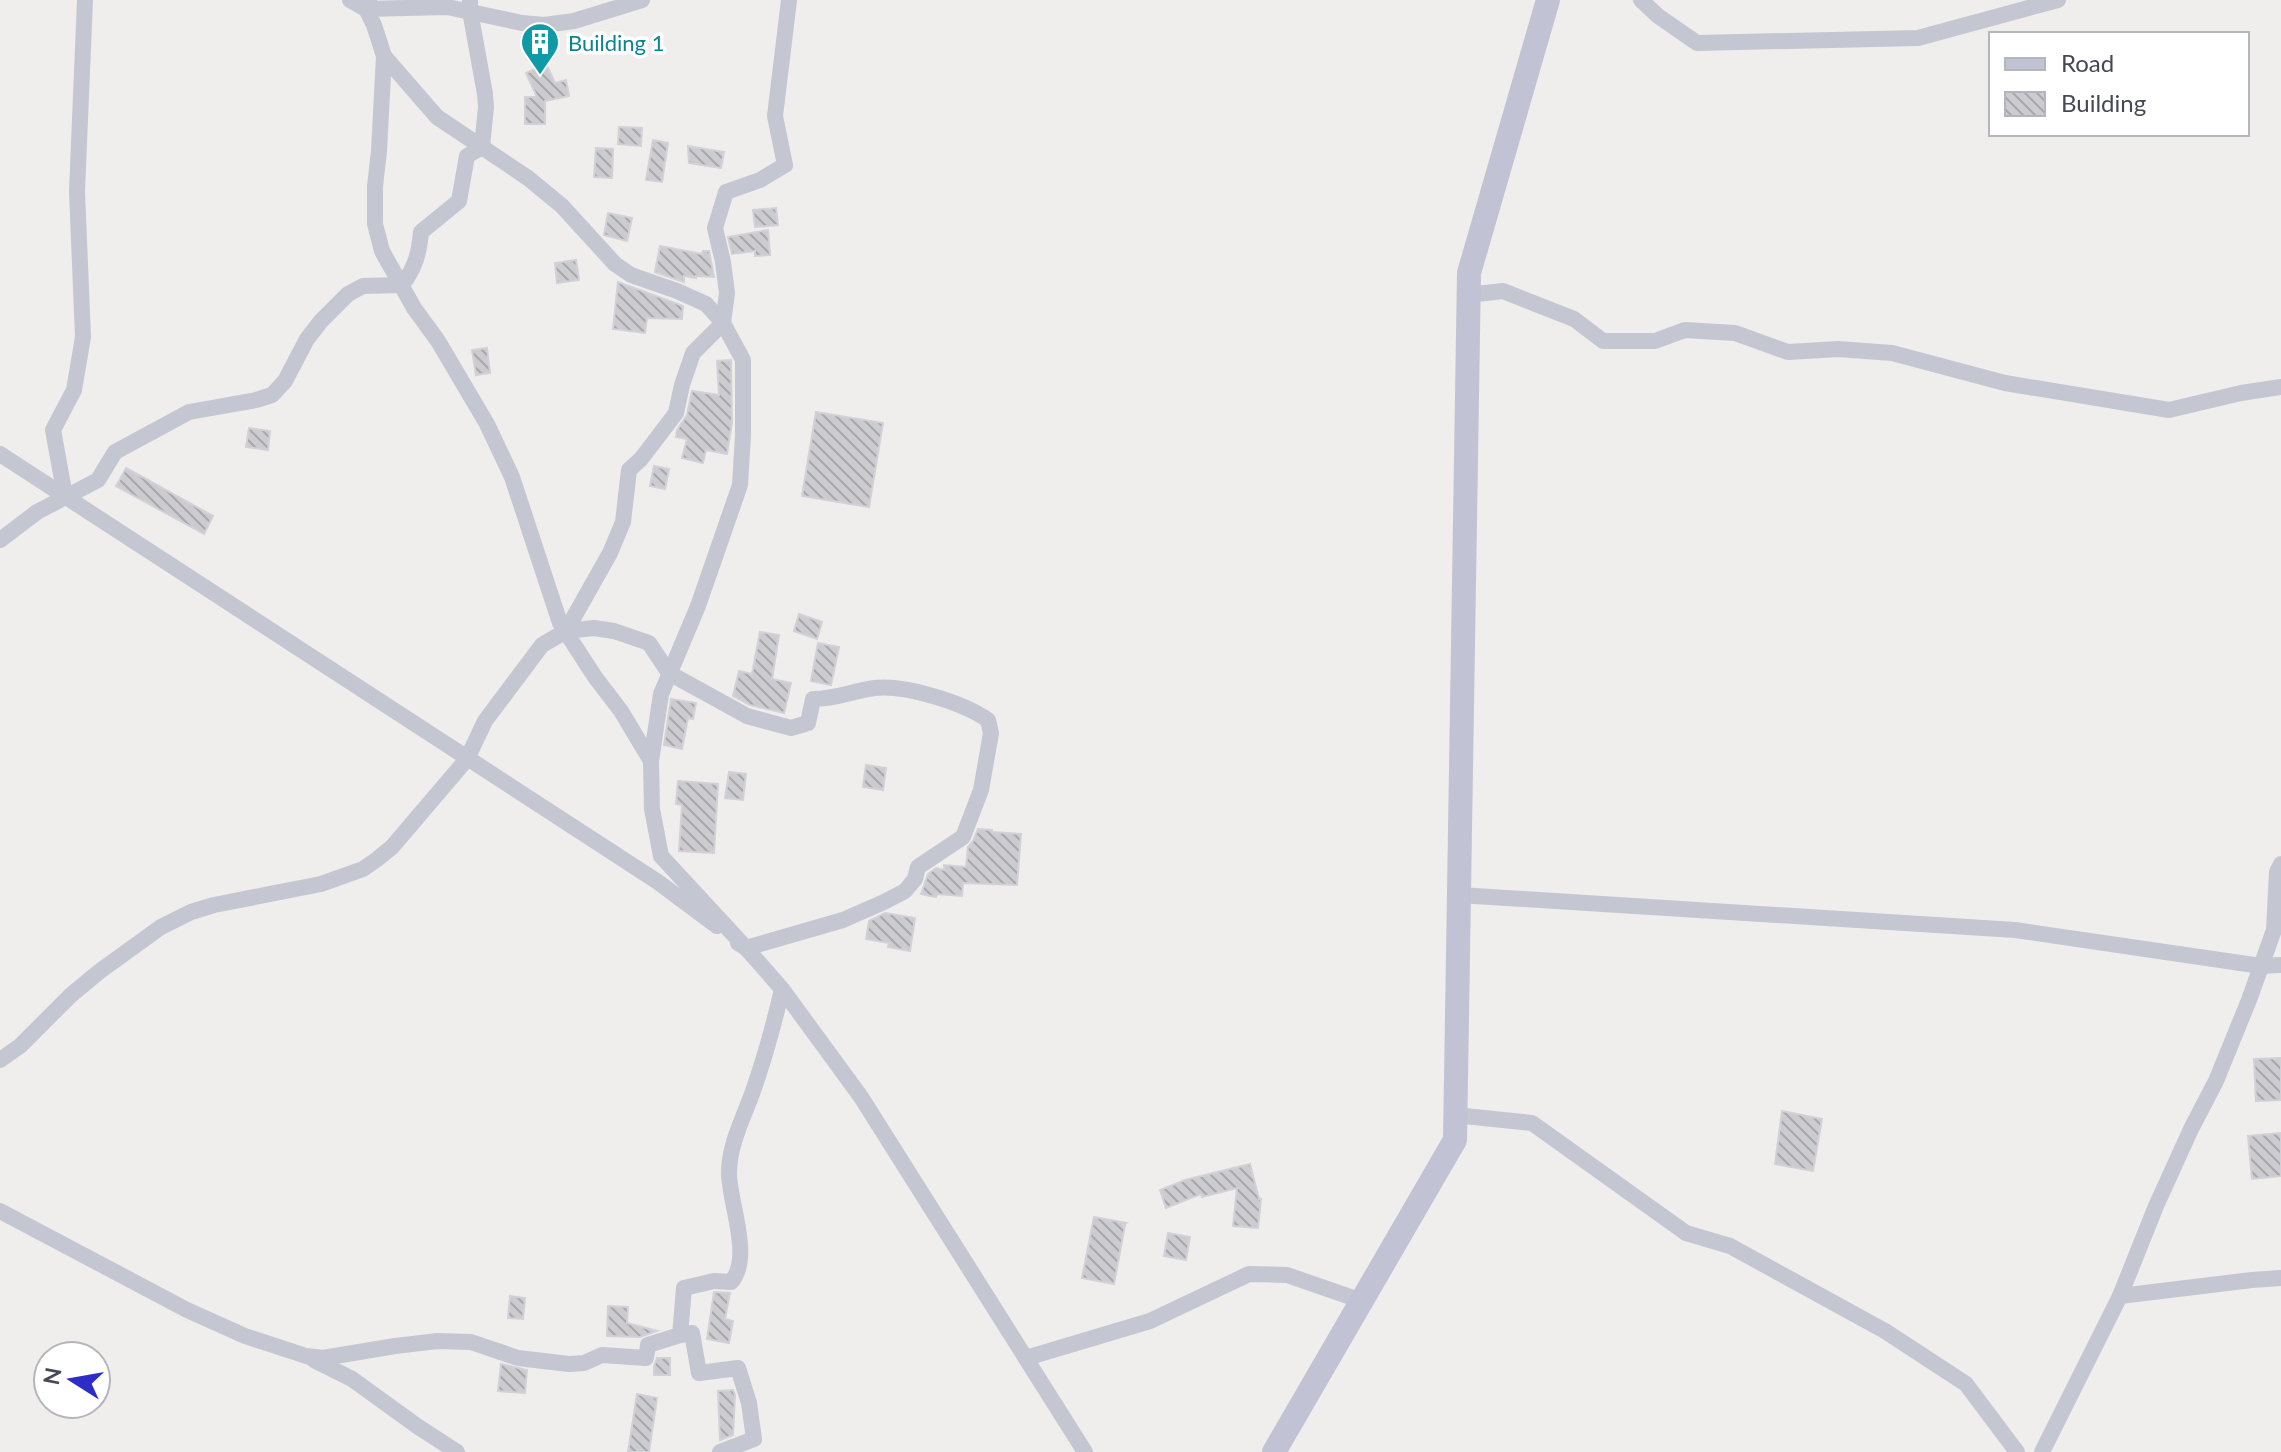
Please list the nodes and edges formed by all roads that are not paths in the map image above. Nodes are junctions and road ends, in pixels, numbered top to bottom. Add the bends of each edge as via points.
1 (85, 0) edge
2 (350, 0) edge
3 (642, 0) edge
4 (789, 0) edge
5 (1548, 0) edge
6 (1641, 0) edge
7 (2058, 0) edge
8 (368, 4) edge
9 (470, 6) edge
10 (384, 56) junction
11 (482, 147) junction
12 (402, 285) junction
13 (1468, 295) junction
14 (723, 323) junction
15 (2281, 387) edge
16 (0, 454) edge
17 (65, 496) junction
18 (0, 540) edge
19 (566, 631) junction
20 (669, 673) junction
21 (467, 759) junction
22 (651, 761) junction
23 (2281, 864) edge
24 (1459, 895) junction
25 (746, 948) junction
26 (2281, 965) edge
27 (2261, 966) junction
28 (782, 989) junction
29 (0, 1060) edge
30 (1455, 1115) junction
31 (0, 1211) edge
32 (2281, 1278) edge
33 (2120, 1296) junction
34 (1362, 1301) junction
35 (680, 1335) junction
36 (306, 1356) junction
37 (1026, 1358) junction
38 (457, 1452) edge
39 (720, 1452) edge
40 (1085, 1452) edge
41 (1274, 1452) edge
42 (2017, 1452) edge
43 (2042, 1452) edge

1 - 17 street via 77,191 83,337 74,390 53,430
2 - 8 street
3 - 9 street via 544,25
4 - 14 street via 775,116 785,165 726,192 715,228 727,293
5 - 13 main road via 1469,273
6 - 7 street via 1697,43 1918,38
8 - 9 street
8 - 10 street
9 - 11 street via 485,94
10 - 11 street via 437,117
10 - 12 street via 375,224 382,251
11 - 12 street via 467,156 459,201 421,232 419,256
11 - 14 street via 562,206 615,264 706,304
12 - 17 street via 363,286 348,294 307,339 272,395 189,412 115,452 98,480
12 - 19 street via 487,424 512,477
13 - 15 street via 1503,291 1574,319 1603,341 1655,341 1685,330 1722,331 1788,352 1892,353 2005,383 2169,410
13 - 24 main road
14 - 19 street via 693,353 676,413 629,470 623,522
14 - 20 street via 743,360 740,485
16 - 17 street
17 - 18 street
17 - 21 street
19 - 20 street via 594,628 649,643
19 - 21 street via 542,645 501,698
19 - 22 street
20 - 22 street
20 - 25 street via 747,716 791,728 808,723 813,699 876,688 917,691 988,720 991,733 981,790 963,837 918,867 905,891 843,920
21 - 25 street via 658,882
21 - 29 street via 392,847 363,869 321,884 214,905 161,927 100,971
22 - 25 street via 652,809 661,856
23 - 27 street via 2274,930
24 - 27 street via 2015,930
24 - 30 main road
25 - 28 street
26 - 27 street
27 - 33 street
28 - 35 street via 769,1045 731,1152 731,1199 739,1231 735,1278 684,1288
28 - 37 street via 861,1097
30 - 34 main road via 1455,1140
30 - 42 street via 1532,1123 1686,1233 1730,1246 1885,1331 1966,1384
31 - 36 street via 187,1310
32 - 33 street
33 - 43 street
34 - 37 street via 1287,1275 1249,1274 1150,1321
34 - 41 main road
35 - 36 street via 648,1345 646,1358 602,1355 569,1364 533,1361 471,1342
35 - 39 street via 692,1333 699,1373 738,1368 754,1439
36 - 38 street via 352,1379
37 - 40 street

